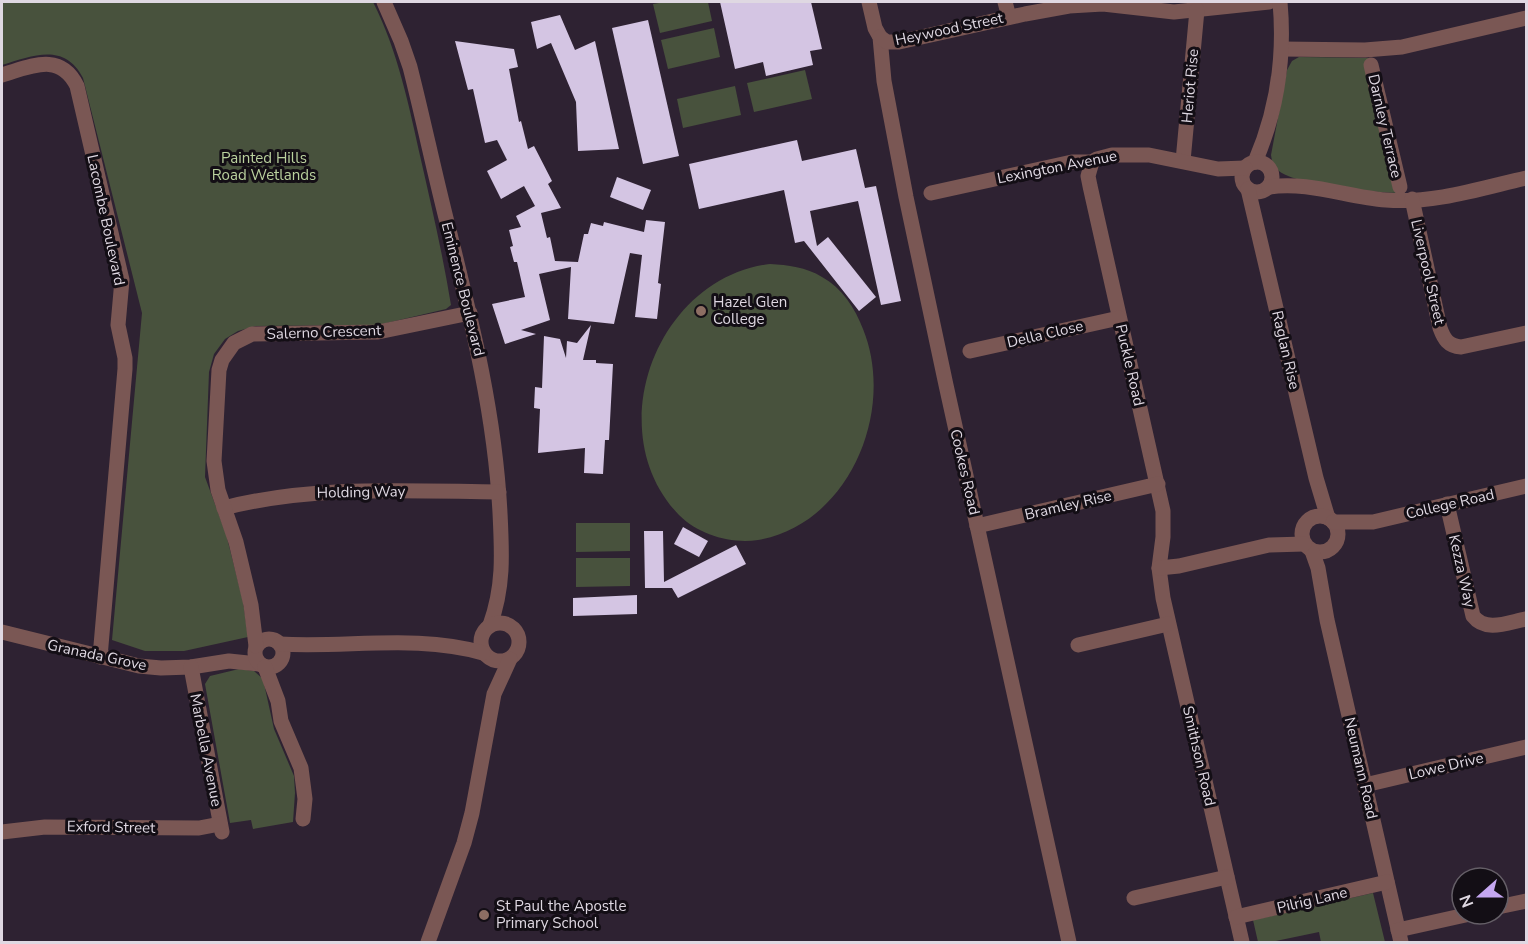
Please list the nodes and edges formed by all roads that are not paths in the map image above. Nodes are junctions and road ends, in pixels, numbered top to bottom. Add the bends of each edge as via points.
1 (384, 2) edge
2 (869, 2) edge
3 (1005, 2) edge
4 (1269, 2) edge
5 (1280, 2) edge
6 (1197, 10) junction
7 (1009, 17) junction
8 (1527, 18) edge
9 (880, 37) junction
10 (1282, 49) junction
11 (1371, 65) dead end
12 (2, 75) edge
13 (1183, 161) junction
14 (1092, 162) junction
15 (1258, 177) junction
16 (1527, 177) edge
17 (1400, 187) dead end
18 (931, 193) dead end
19 (1412, 199) junction
20 (470, 313) junction
21 (1119, 318) junction
22 (1527, 333) edge
23 (970, 351) dead end
24 (1316, 478) junction
25 (1158, 484) junction
26 (1527, 486) edge
27 (499, 492) junction
28 (1447, 504) junction
29 (224, 508) junction
30 (1331, 520) junction
31 (1307, 522) junction
32 (1373, 522) junction
33 (977, 526) junction
34 (1269, 545) junction
35 (1308, 547) junction
36 (1332, 547) junction
37 (1159, 568) junction
38 (501, 585) junction
39 (1322, 592) junction
40 (1527, 619) edge
41 (1168, 624) junction
42 (512, 627) junction
43 (487, 629) junction
44 (2, 632) edge
45 (445, 644) junction
46 (1078, 645) dead end
47 (268, 654) junction
48 (486, 656) junction
49 (100, 657) junction
50 (510, 659) junction
51 (191, 667) junction
52 (494, 694) junction
53 (1527, 747) edge
54 (1365, 785) junction
55 (303, 819) dead end
56 (221, 828) joint
57 (2, 832) edge
58 (1227, 877) junction
59 (1387, 882) junction
60 (1134, 897) dead end
61 (1527, 901) edge
62 (1510, 905) edge
63 (1236, 917) junction
64 (1450, 920) edge
65 (1399, 936) edge
66 (428, 942) edge
67 (1069, 942) edge
68 (1242, 942) edge

1 - 20 street, Eminence Boulevard via 410,67
2 - 9 street, Cookes Road
3 - 7 street
4 - 6 street, Heywood Street
5 - 10 street, Raglan Rise
6 - 7 street, Heywood Street via 1163,12 1087,4
6 - 13 street, Heriot Rise
7 - 9 street, Heywood Street via 898,42
8 - 10 street via 1402,47
9 - 33 street, Cookes Road via 884,81 906,197
10 - 15 street, Raglan Rise
11 - 17 street, Darnley Terrace
12 - 49 street, Lacombe Boulevard via 54,64 74,79 122,280 118,325 125,369
13 - 14 street, Lexington Avenue via 1127,154 1103,156
13 - 15 street, Lexington Avenue
14 - 18 street, Lexington Avenue via 1072,162
14 - 21 street, Puckle Road via 1088,176
15 - 19 street, Lexington Avenue via 1385,200
15 - 24 street, Raglan Rise via 1257,223
16 - 19 street, Lexington Avenue via 1455,194
19 - 22 street, Liverpool Street via 1440,328 1449,344 1470,346
20 - 27 street, Eminence Boulevard via 487,395
20 - 29 street, Salerno Crescent via 378,332 252,334 234,344 219,370 214,476
21 - 23 street, Della Close
21 - 25 street, Puckle Road
24 - 30 street, Raglan Rise
24 - 31 street, Raglan Rise
25 - 33 street, Bramley Rise
25 - 37 street, Puckle Road via 1164,524
26 - 28 street, College Road
27 - 29 street, Holding Way via 306,493
27 - 38 street, Eminence Boulevard
28 - 32 street, College Road
28 - 40 street, Kezza Way via 1477,622 1488,626
29 - 47 street, Salerno Crescent
30 - 31 street via 1322,516
30 - 32 street, College Road
30 - 36 street via 1338,532
31 - 34 street
31 - 35 street via 1301,534
32 - 36 street, College Road
33 - 67 street, Cookes Road
34 - 35 street
34 - 37 street
35 - 36 street via 1317,552
35 - 39 street, Neumann Road via 1318,568
36 - 39 street, Neumann Road
37 - 41 street, Smithson Road
38 - 42 street, Eminence Boulevard
38 - 43 street, Eminence Boulevard
39 - 54 street, Neumann Road
41 - 46 street
41 - 58 street, Smithson Road
42 - 43 street via 501,623
42 - 50 street via 519,642
43 - 45 street, Granada Grove
43 - 48 street via 481,643
44 - 49 street, Granada Grove
45 - 47 street, Granada Grove via 312,646
45 - 48 street, Granada Grove
47 - 51 street, Granada Grove
47 - 55 street, Salerno Crescent via 281,721 301,768
48 - 50 street via 499,662
48 - 52 street
49 - 51 street, Granada Grove via 139,666
50 - 52 street
51 - 56 street, Marbella Avenue
52 - 66 street via 472,813
53 - 54 street, Lowe Drive
54 - 59 street, Neumann Road
56 - 57 street, Exford Street via 45,827
58 - 60 street
58 - 63 street, Smithson Road
59 - 63 street, Pilrig Lane
59 - 65 street, Neumann Road
61 - 62 street
63 - 68 street, Smithson Road
64 - 65 street

